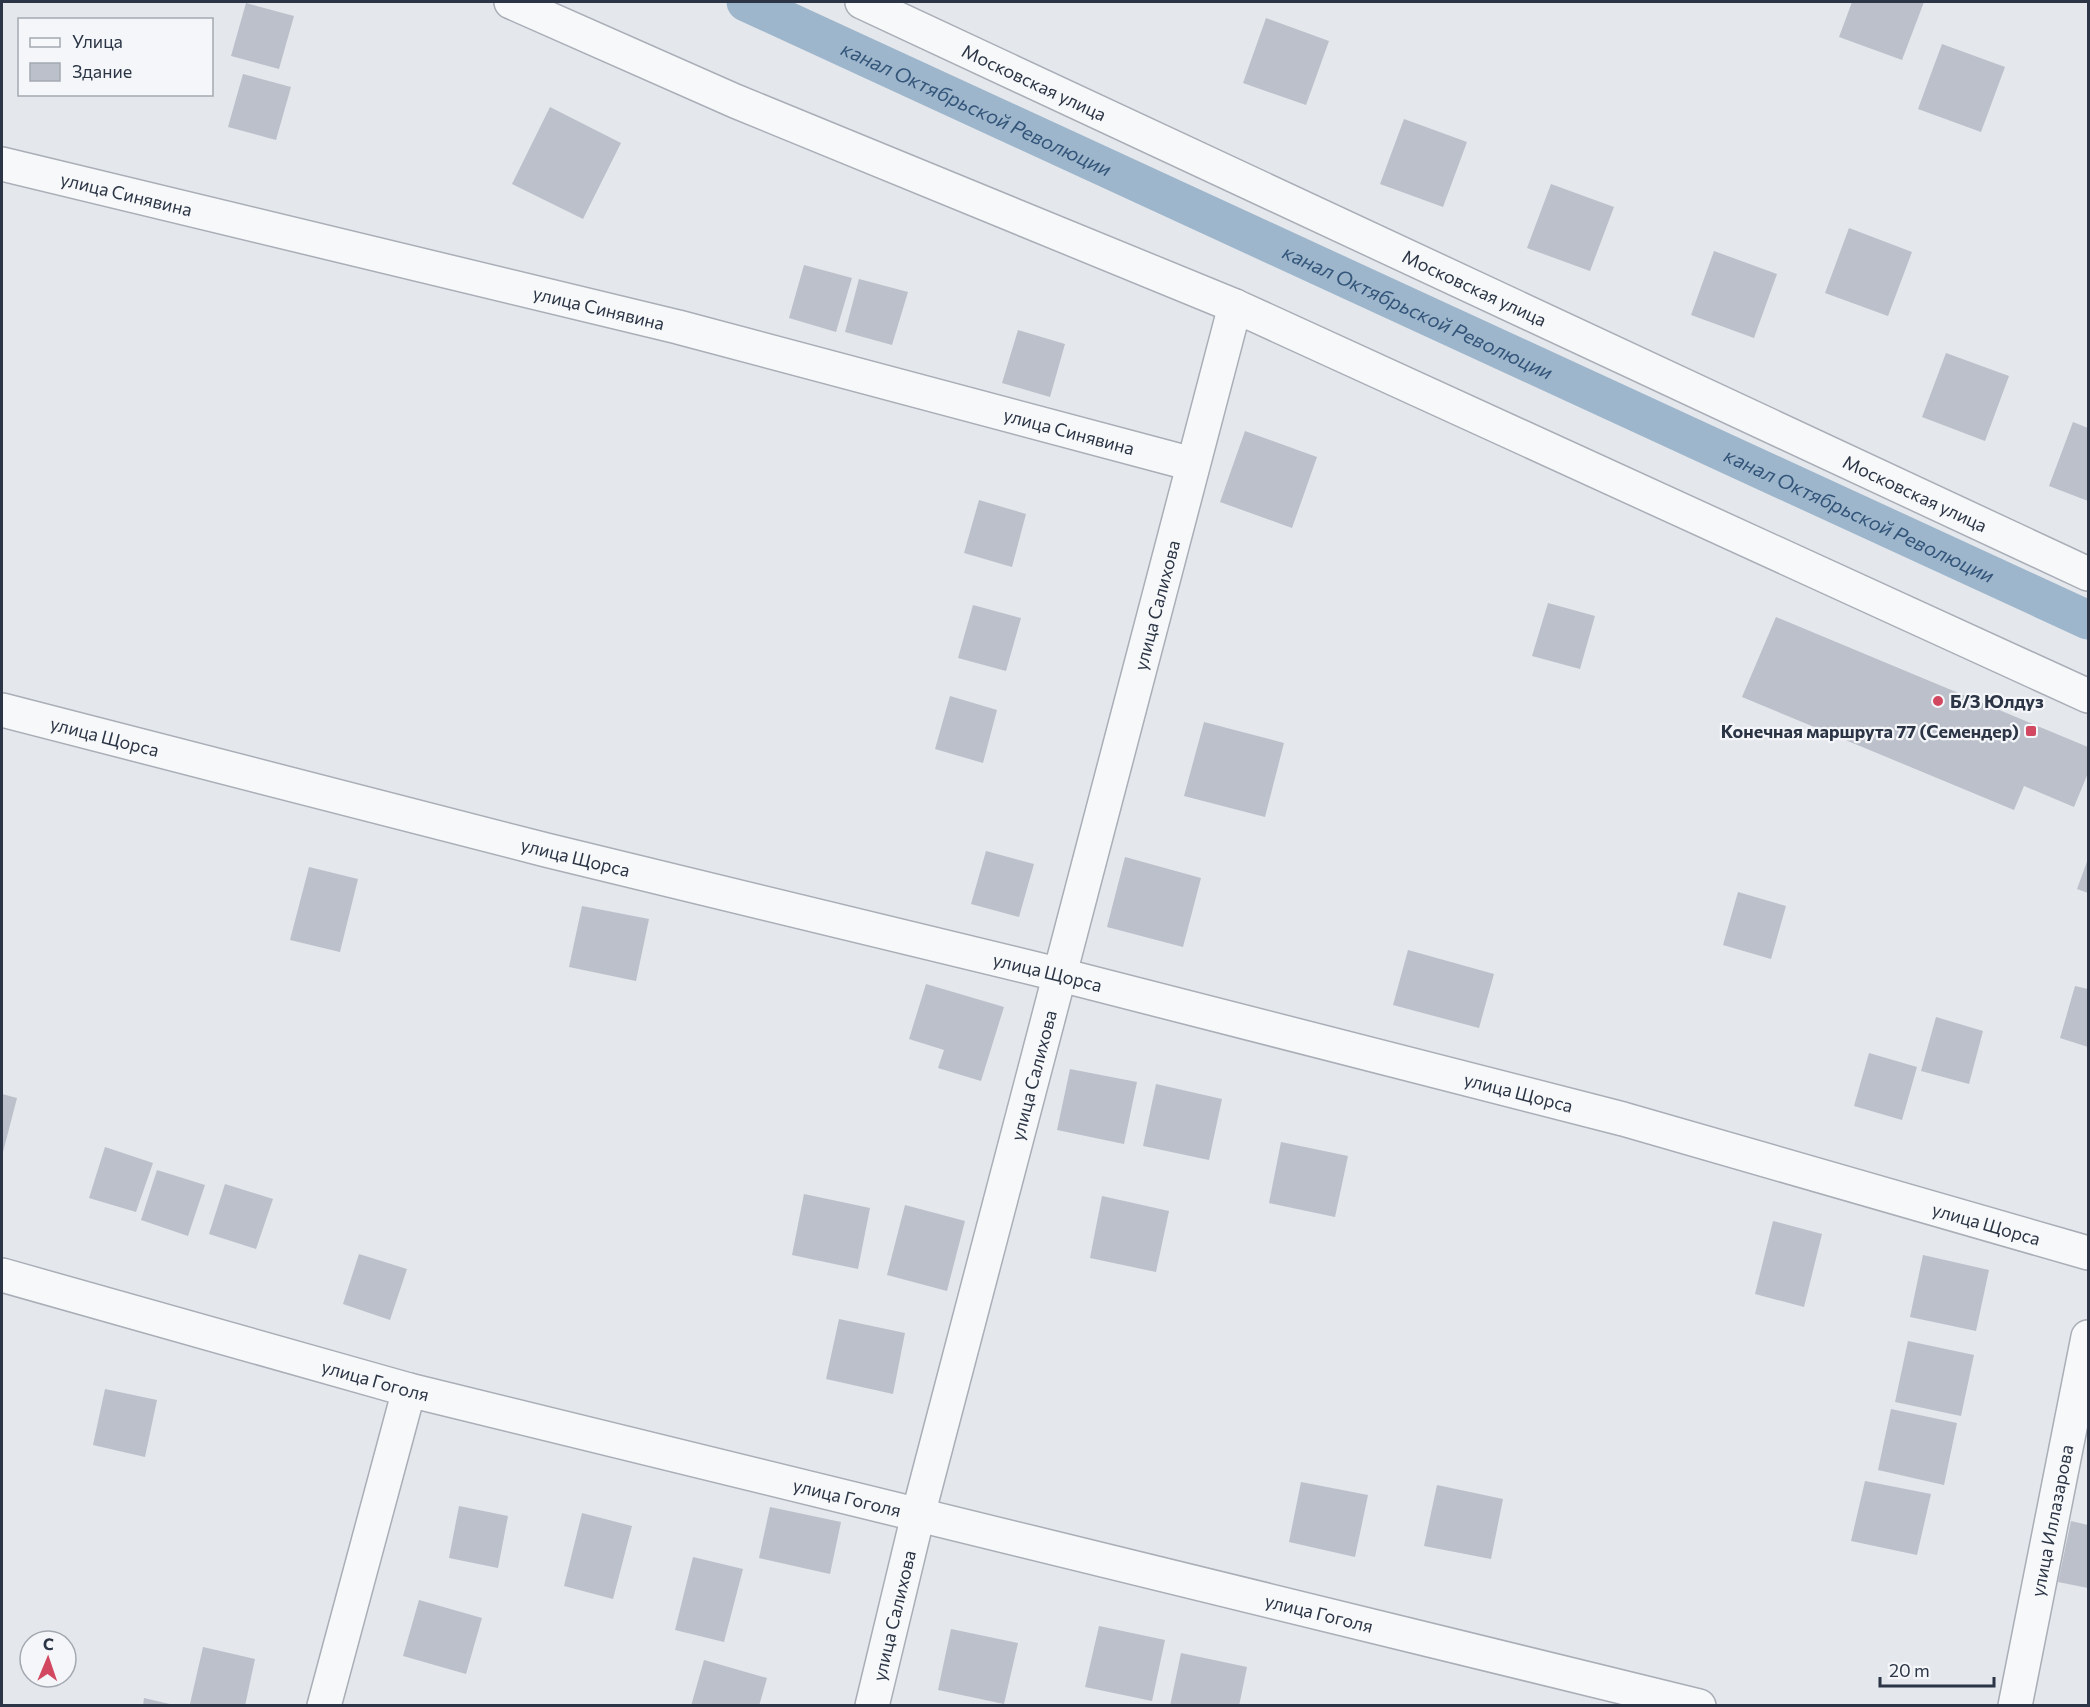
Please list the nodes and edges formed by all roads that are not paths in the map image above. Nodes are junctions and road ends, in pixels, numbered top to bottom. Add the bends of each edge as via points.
1 (511, 2) edge
2 (862, 2) edge
3 (2, 164) edge
4 (1235, 306) junction
5 (1192, 464) junction
6 (2088, 574) edge
7 (2088, 696) edge
8 (2, 710) edge
9 (1061, 975) junction
10 (2088, 1253) edge
11 (2, 1275) edge
12 (2088, 1337) edge
13 (409, 1390) junction
14 (918, 1515) junction
15 (324, 1706) edge
16 (872, 1706) edge
17 (1699, 1706) edge
18 (2015, 1706) edge

1 - 4 street via 735,101
2 - 6 street, Московская улица
3 - 5 street, улица Синявина via 678,327
4 - 5 street, улица Салихова
4 - 7 street
5 - 9 street, улица Салихова
8 - 9 street, улица Щорса via 546,850
9 - 10 street, улица Щорса via 1623,1119
9 - 14 street, улица Салихова
11 - 13 street, улица Гоголя
12 - 18 street, улица Иллазарова
13 - 14 street, улица Гоголя
13 - 15 street
14 - 16 street, улица Салихова
14 - 17 street, улица Гоголя

